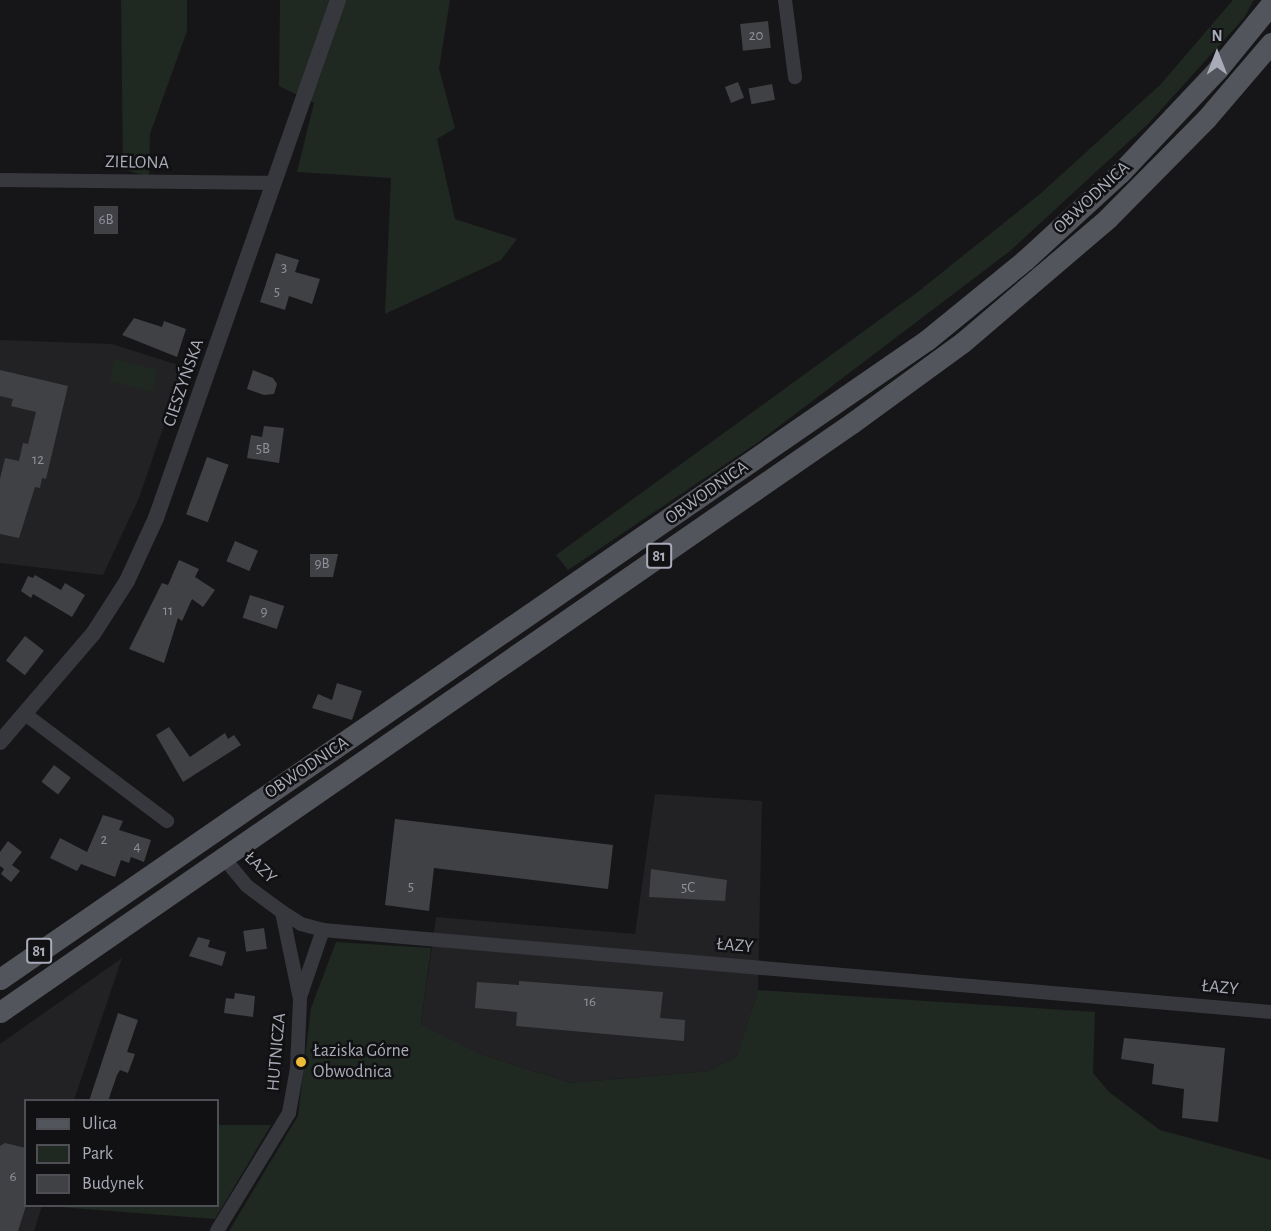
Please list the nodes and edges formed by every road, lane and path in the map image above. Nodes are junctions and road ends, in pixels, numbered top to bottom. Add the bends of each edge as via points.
1 (338, 0) edge
2 (785, 0) edge
3 (1271, 4) edge
4 (1271, 44) edge
5 (795, 76) dead end
6 (0, 180) edge
7 (273, 183) junction
8 (25, 714) junction
9 (0, 742) edge
10 (167, 821) dead end
11 (222, 856) junction
12 (282, 912) junction
13 (323, 930) junction
14 (0, 979) edge
15 (300, 999) junction
16 (0, 1012) edge
17 (1271, 1012) edge
18 (217, 1231) edge

1 - 7 street, CIESZYŃSKA
2 - 5 street
3 - 14 main road, OBWODNICA / 81 via 1217,70 1113,179 1025,260 927,340
4 - 11 main road, OBWODNICA / 81 via 1206,119 1116,210 963,342 852,423
6 - 7 street, ZIELONA
7 - 8 street, CIESZYŃSKA via 168,488 132,571 93,634
8 - 9 street, CIESZYŃSKA
8 - 10 street
11 - 12 street, ŁAZY via 248,885
11 - 16 main road, OBWODNICA / 81
12 - 13 street, ŁAZY via 301,924
12 - 15 street
13 - 15 street
13 - 17 street, ŁAZY
15 - 18 street, HUTNICZA via 297,1068 289,1113

